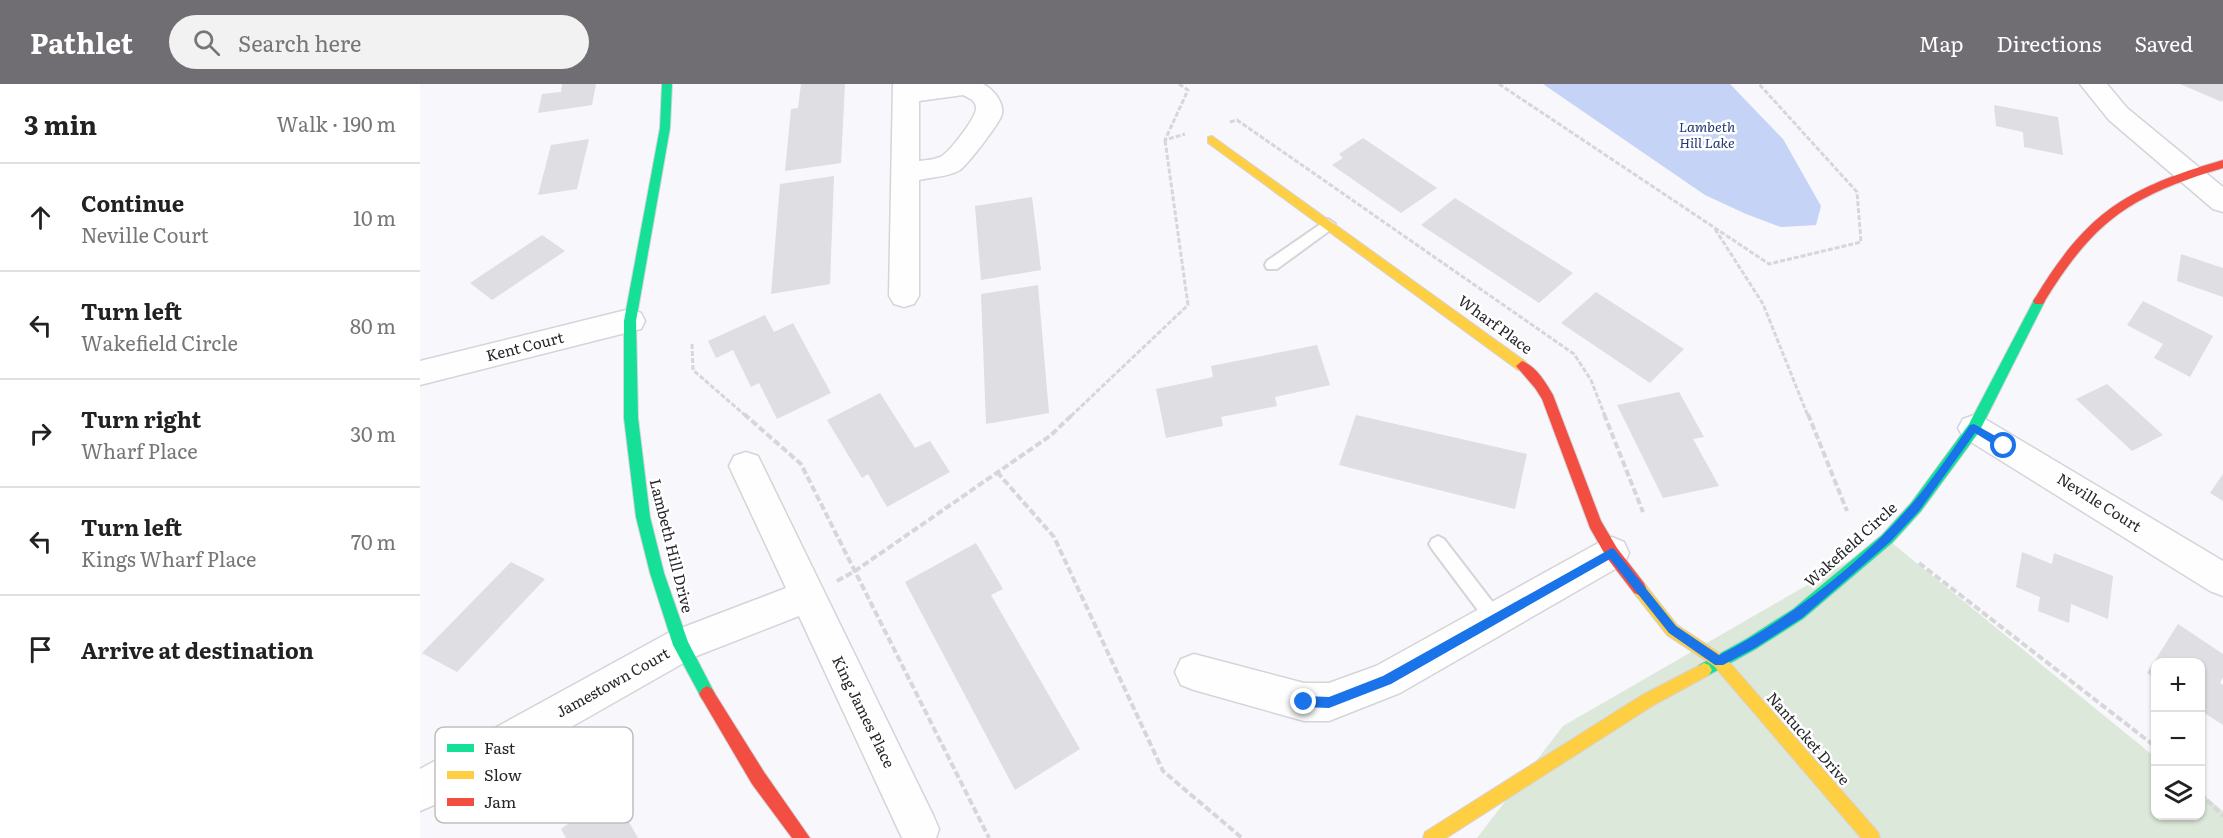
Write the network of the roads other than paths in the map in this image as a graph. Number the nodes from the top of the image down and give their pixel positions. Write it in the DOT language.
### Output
graph roads {
  1 [pos="667,84"];
  2 [pos="2093,84"];
  3 [pos="906,89"];
  4 [pos="1212,140"];
  5 [pos="2223,164"];
  6 [pos="906,173"];
  7 [pos="2188,175"];
  8 [pos="2223,202"];
  9 [pos="1328,224"];
  10 [pos="1272,265"];
  11 [pos="904,296"];
  12 [pos="630,321"];
  13 [pos="420,373"];
  14 [pos="1974,428"];
  15 [pos="746,466"];
  16 [pos="1438,544"];
  17 [pos="1612,553"];
  18 [pos="2223,580"];
  19 [pos="808,596"];
  20 [pos="1495,619"];
  21 [pos="681,645"];
  22 [pos="1719,661"];
  23 [pos="1194,672"];
  24 [pos="534,727"];
  25 [pos="435,783"];
  26 [pos="420,791"];
  27 [pos="919,829"];
  28 [pos="802,838"];
  29 [pos="1431,838"];
  30 [pos="1872,838"];
  1 -- 12 [label="street, Lambeth Hill Drive"];
  2 -- 7 [label="street"];
  3 -- 6 [label="street"];
  3 -- 6 [label="street"];
  4 -- 9 [label="street, Wharf Place"];
  5 -- 7 [label="street, Wakefield Circle"];
  6 -- 11 [label="street"];
  7 -- 8 [label="street"];
  7 -- 14 [label="street, Wakefield Circle"];
  9 -- 10 [label="lane"];
  9 -- 17 [label="street, Wharf Place"];
  12 -- 13 [label="street, Kent Court"];
  12 -- 21 [label="street, Lambeth Hill Drive"];
  14 -- 18 [label="street, Neville Court"];
  14 -- 22 [label="street, Wakefield Circle"];
  15 -- 19 [label="street, King James Place"];
  16 -- 20 [label="lane"];
  17 -- 20 [label="street"];
  17 -- 22 [label="street, Wharf Place"];
  19 -- 21 [label="street"];
  19 -- 27 [label="street, King James Place"];
  20 -- 23 [label="street"];
  21 -- 24 [label="street, Jamestown Court"];
  21 -- 28 [label="street, Lambeth Hill Drive"];
  22 -- 29 [label="street, Wakefield Circle"];
  22 -- 30 [label="street, Nantucket Drive"];
  25 -- 26 [label="street, Jamestown Court"];
}
